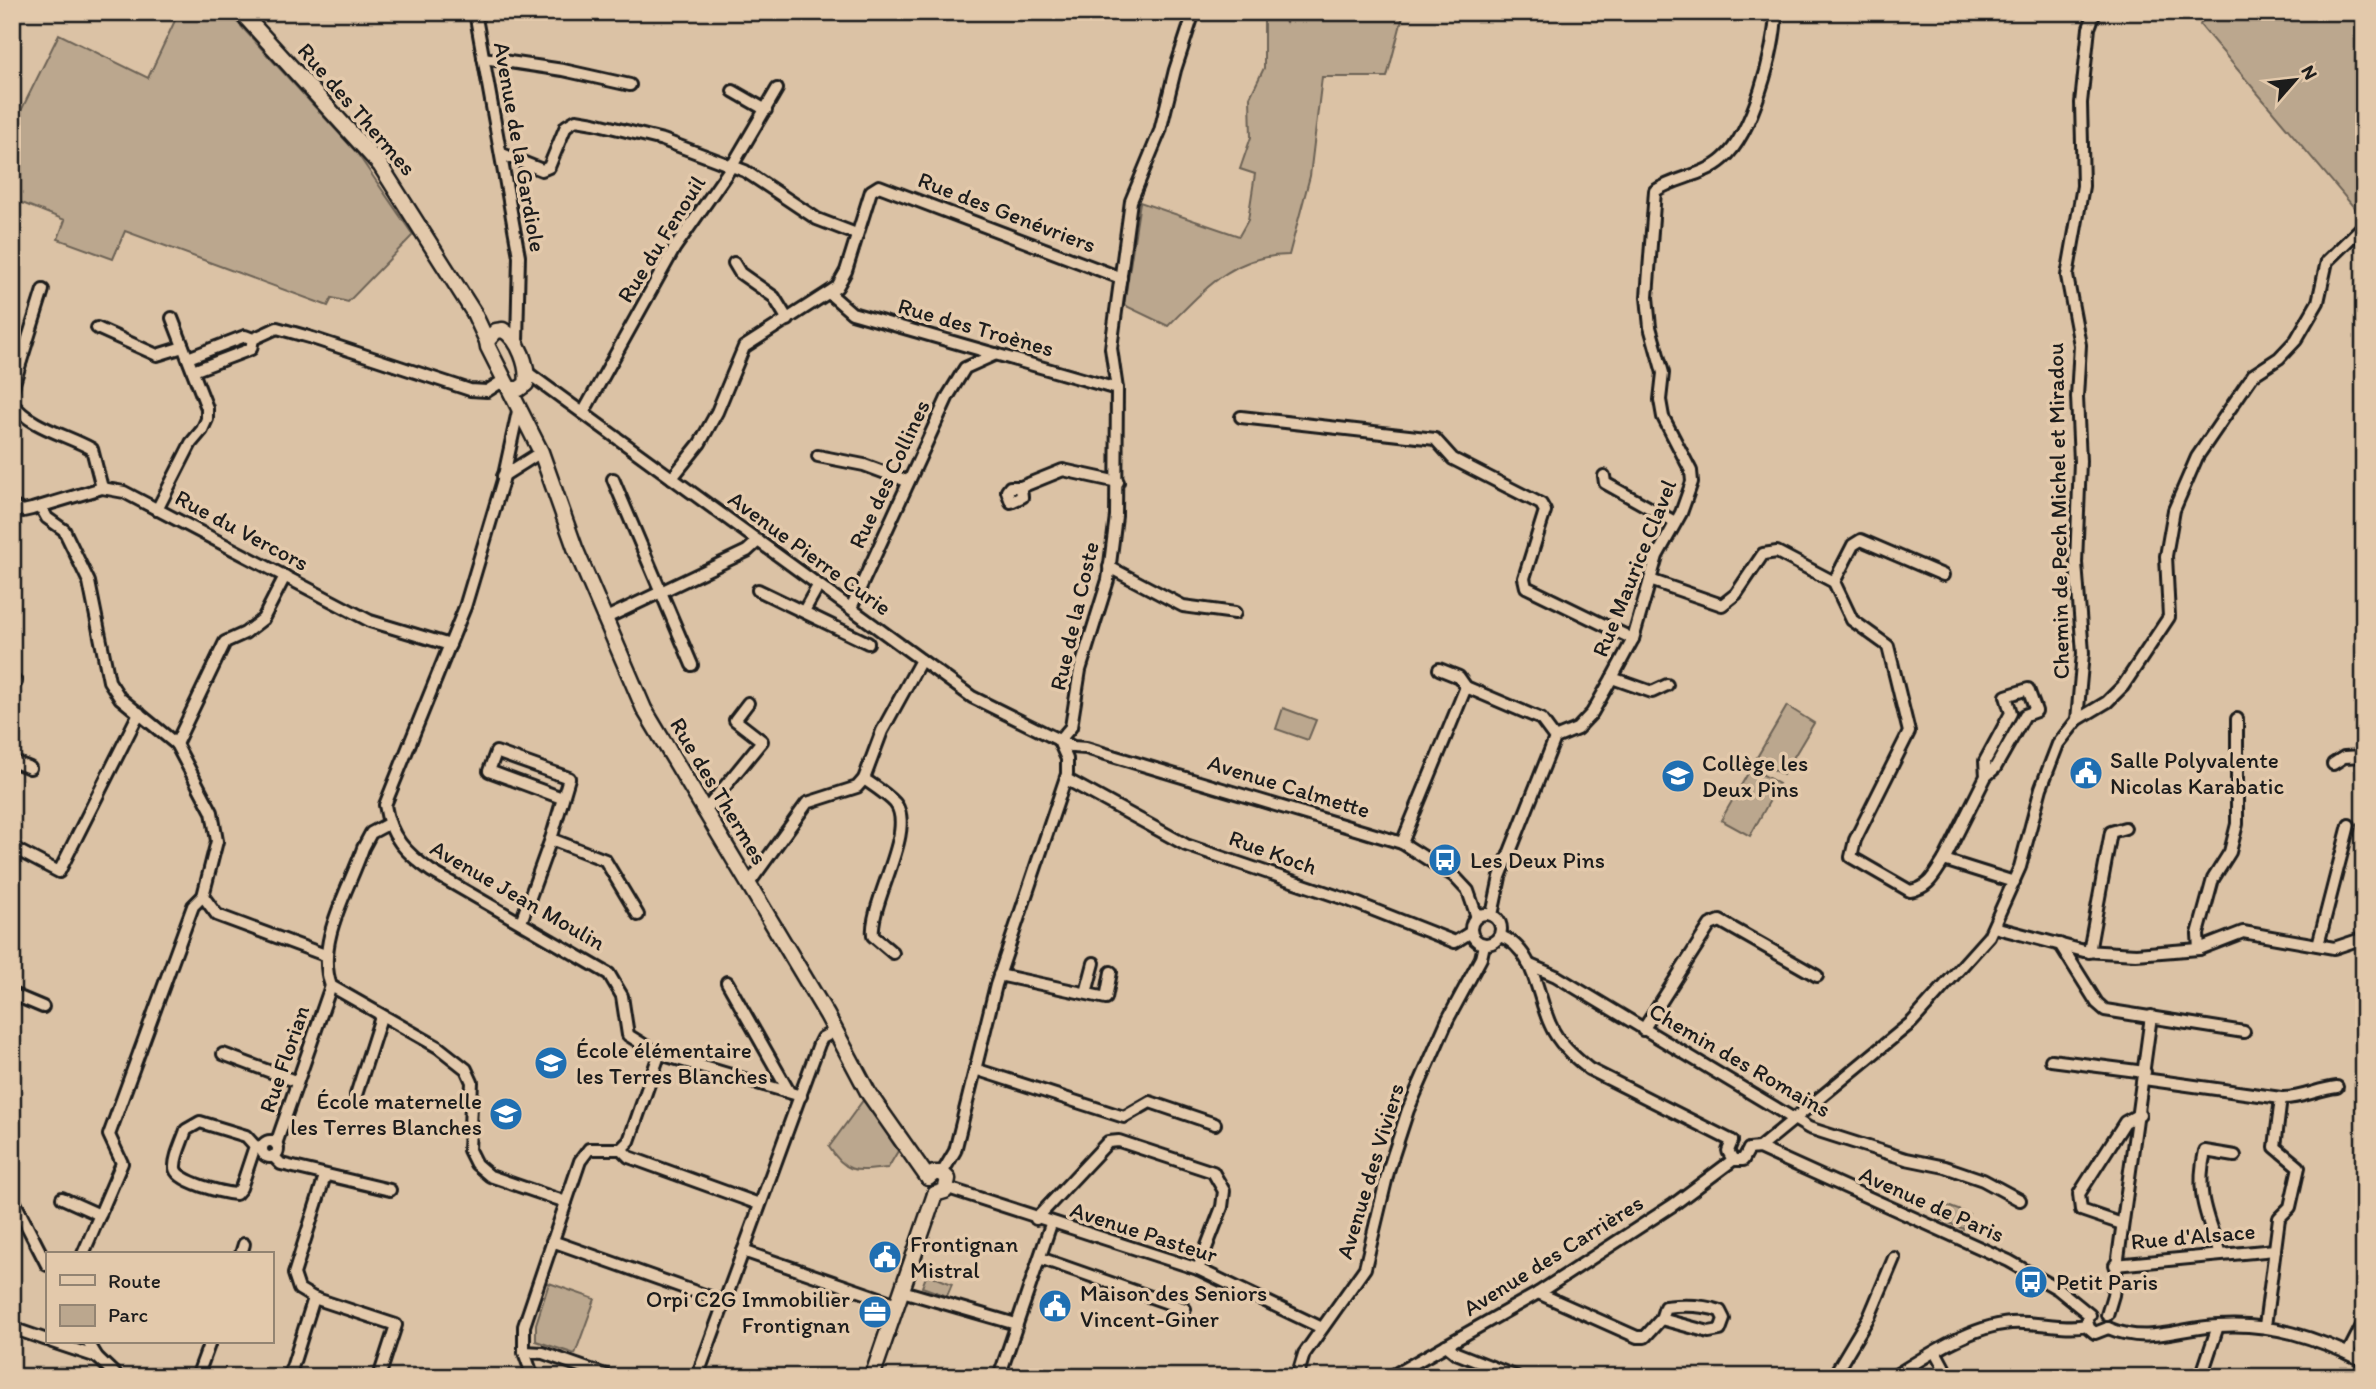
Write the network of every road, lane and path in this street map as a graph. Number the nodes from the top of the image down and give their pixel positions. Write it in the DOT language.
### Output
graph roads {
  1 [pos="240,12"];
  2 [pos="475,12"];
  3 [pos="1194,12"];
  4 [pos="1776,12"];
  5 [pos="2095,12"];
  6 [pos="483,58"];
  7 [pos="630,85"];
  8 [pos="777,89"];
  9 [pos="733,91"];
  10 [pos="766,110"];
  11 [pos="502,154"];
  12 [pos="732,166"];
  13 [pos="2364,225"];
  14 [pos="856,234"];
  15 [pos="734,262"];
  16 [pos="1121,278"];
  17 [pos="519,288"];
  18 [pos="43,290"];
  19 [pos="829,293"];
  20 [pos="172,318"];
  21 [pos="788,320"];
  22 [pos="97,328"];
  23 [pos="12,333"];
  24 [pos="495,334"];
  25 [pos="253,339"];
  26 [pos="517,342"];
  27 [pos="972,346"];
  28 [pos="183,347"];
  29 [pos="996,354"];
  30 [pos="188,358"];
  31 [pos="21,360"];
  32 [pos="972,363"];
  33 [pos="193,371"];
  34 [pos="518,386"];
  35 [pos="1117,389"];
  36 [pos="12,390"];
  37 [pos="12,403"];
  38 [pos="583,413"];
  39 [pos="1241,417"];
  40 [pos="541,452"];
  41 [pos="817,456"];
  42 [pos="503,475"];
  43 [pos="1604,476"];
  44 [pos="672,478"];
  45 [pos="613,479"];
  46 [pos="907,481"];
  47 [pos="1118,482"];
  48 [pos="1021,487"];
  49 [pos="102,488"];
  50 [pos="12,506"];
  51 [pos="41,507"];
  52 [pos="157,510"];
  53 [pos="1675,522"];
  54 [pos="758,541"];
  55 [pos="1109,567"];
  56 [pos="1943,575"];
  57 [pos="285,576"];
  58 [pos="1650,580"];
  59 [pos="1834,582"];
  60 [pos="818,586"];
  61 [pos="758,590"];
  62 [pos="660,592"];
  63 [pos="851,608"];
  64 [pos="804,611"];
  65 [pos="1235,613"];
  66 [pos="604,619"];
  67 [pos="1633,639"];
  68 [pos="868,643"];
  69 [pos="450,645"];
  70 [pos="921,660"];
  71 [pos="692,665"];
  72 [pos="1439,668"];
  73 [pos="1612,678"];
  74 [pos="1667,685"];
  75 [pos="1466,687"];
  76 [pos="748,703"];
  77 [pos="139,713"];
  78 [pos="2237,719"];
  79 [pos="2077,720"];
  80 [pos="1555,737"];
  81 [pos="1059,741"];
  82 [pos="176,744"];
  83 [pos="2364,756"];
  84 [pos="12,761"];
  85 [pos="2333,764"];
  86 [pos="30,768"];
  87 [pos="1986,776"];
  88 [pos="864,779"];
  89 [pos="1066,779"];
  90 [pos="562,797"];
  91 [pos="704,812"];
  92 [pos="388,824"];
  93 [pos="2349,825"];
  94 [pos="2125,828"];
  95 [pos="551,839"];
  96 [pos="1402,843"];
  97 [pos="19,851"];
  98 [pos="1944,860"];
  99 [pos="2014,882"];
  100 [pos="748,884"];
  101 [pos="203,896"];
  102 [pos="638,915"];
  103 [pos="1492,915"];
  104 [pos="1477,917"];
  105 [pos="521,922"];
  106 [pos="1994,927"];
  107 [pos="1471,932"];
  108 [pos="1500,936"];
  109 [pos="2364,938"];
  110 [pos="2060,944"];
  111 [pos="1484,945"];
  112 [pos="2318,945"];
  113 [pos="2199,949"];
  114 [pos="2089,952"];
  115 [pos="893,953"];
  116 [pos="325,955"];
  117 [pos="1094,963"];
  118 [pos="1528,964"];
  119 [pos="1111,972"];
  120 [pos="999,975"];
  121 [pos="1817,976"];
  122 [pos="727,982"];
  123 [pos="331,986"];
  124 [pos="1086,993"];
  125 [pos="12,994"];
  126 [pos="43,1007"];
  127 [pos="2151,1016"];
  128 [pos="381,1017"];
  129 [pos="1643,1030"];
  130 [pos="835,1031"];
  131 [pos="2244,1032"];
  132 [pos="657,1053"];
  133 [pos="223,1054"];
  134 [pos="2051,1060"];
  135 [pos="975,1069"];
  136 [pos="2145,1076"];
  137 [pos="295,1082"];
  138 [pos="2337,1087"];
  139 [pos="788,1090"];
  140 [pos="356,1095"];
  141 [pos="801,1096"];
  142 [pos="2281,1098"];
  143 [pos="2140,1114"];
  144 [pos="1793,1119"];
  145 [pos="1215,1124"];
  146 [pos="1732,1142"];
  147 [pos="276,1144"];
  148 [pos="258,1147"];
  149 [pos="1754,1148"];
  150 [pos="621,1149"];
  151 [pos="273,1156"];
  152 [pos="2235,1156"];
  153 [pos="1733,1160"];
  154 [pos="935,1175"];
  155 [pos="325,1176"];
  156 [pos="390,1190"];
  157 [pos="941,1191"];
  158 [pos="12,1197"];
  159 [pos="62,1198"];
  160 [pos="2020,1200"];
  161 [pos="566,1202"];
  162 [pos="759,1204"];
  163 [pos="100,1214"];
  164 [pos="1036,1219"];
  165 [pos="1051,1224"];
  166 [pos="2122,1224"];
  167 [pos="552,1241"];
  168 [pos="2275,1250"];
  169 [pos="743,1251"];
  170 [pos="84,1252"];
  171 [pos="2220,1255"];
  172 [pos="1040,1258"];
  173 [pos="1894,1258"];
  174 [pos="46,1263"];
  175 [pos="2115,1265"];
  176 [pos="1198,1269"];
  177 [pos="1538,1293"];
  178 [pos="900,1297"];
  179 [pos="314,1298"];
  180 [pos="724,1302"];
  181 [pos="1185,1310"];
  182 [pos="2107,1315"];
  183 [pos="1661,1320"];
  184 [pos="2088,1320"];
  185 [pos="2364,1322"];
  186 [pos="1016,1324"];
  187 [pos="2218,1326"];
  188 [pos="2265,1326"];
  189 [pos="12,1328"];
  190 [pos="1322,1328"];
  191 [pos="2108,1328"];
  192 [pos="46,1340"];
  193 [pos="58,1344"];
  194 [pos="89,1344"];
  195 [pos="209,1344"];
  196 [pos="1446,1345"];
  197 [pos="524,1352"];
  198 [pos="1936,1353"];
  199 [pos="2348,1353"];
  200 [pos="97,1357"];
  201 [pos="2364,1361"];
  202 [pos="118,1377"];
  203 [pos="197,1377"];
  204 [pos="298,1377"];
  205 [pos="379,1377"];
  206 [pos="533,1377"];
  207 [pos="611,1377"];
  208 [pos="696,1377"];
  209 [pos="872,1377"];
  210 [pos="999,1377"];
  211 [pos="1297,1377"];
  212 [pos="1390,1377"];
  213 [pos="1517,1377"];
  214 [pos="1833,1377"];
  215 [pos="1893,1377"];
  216 [pos="1949,1377"];
  217 [pos="2201,1377"];
  1 -- 24 [label="main road, Rue des Thermes"];
  2 -- 6 [label="street, Avenue de la Gardiole"];
  3 -- 16 [label="street, Rue de la Coste"];
  4 -- 53 [label="street, Rue Maurice Clavel"];
  5 -- 79 [label="street, Chemin de Pech Michel et Miradou"];
  6 -- 7 [label="street"];
  6 -- 11 [label="street, Avenue de la Gardiole"];
  8 -- 10 [label="street, Rue du Fenouil"];
  9 -- 10 [label="street"];
  10 -- 12 [label="street, Rue du Fenouil"];
  11 -- 12 [label="street"];
  11 -- 17 [label="street, Avenue de la Gardiole"];
  12 -- 14 [label="street"];
  12 -- 38 [label="street, Rue du Fenouil"];
  13 -- 79 [label="street"];
  14 -- 16 [label="street, Rue des Genévriers"];
  14 -- 19 [label="street"];
  15 -- 21 [label="street"];
  16 -- 35 [label="street, Rue de la Coste"];
  17 -- 24 [label="street, Avenue de la Gardiole"];
  17 -- 26 [label="street, Avenue de la Gardiole"];
  18 -- 31 [label="street"];
  19 -- 21 [label="street"];
  19 -- 27 [label="street, Rue des Troènes"];
  20 -- 28 [label="street"];
  21 -- 44 [label="street"];
  22 -- 28 [label="street"];
  23 -- 31 [label="street"];
  24 -- 26 [label="main road, Rue des Thermes"];
  24 -- 34 [label="main road"];
  25 -- 30 [label="street"];
  25 -- 33 [label="street"];
  25 -- 34 [label="street"];
  26 -- 34 [label="main road"];
  27 -- 29 [label="street, Rue des Troènes"];
  27 -- 32 [label="street"];
  28 -- 30 [label="street"];
  29 -- 32 [label="street"];
  29 -- 35 [label="street, Rue des Troènes"];
  30 -- 33 [label="street"];
  31 -- 36 [label="street"];
  32 -- 46 [label="street, Rue des Collines"];
  33 -- 52 [label="street"];
  34 -- 38 [label="street, Avenue Pierre Curie"];
  34 -- 40 [label="main road, Rue des Thermes"];
  34 -- 42 [label="street"];
  35 -- 47 [label="street, Rue de la Coste"];
  37 -- 49 [label="street"];
  38 -- 44 [label="street, Avenue Pierre Curie"];
  39 -- 67 [label="street"];
  40 -- 42 [label="street"];
  40 -- 66 [label="main road, Rue des Thermes"];
  41 -- 46 [label="street"];
  42 -- 69 [label="street"];
  43 -- 53 [label="street"];
  44 -- 54 [label="street, Avenue Pierre Curie"];
  45 -- 62 [label="street"];
  46 -- 63 [label="street, Rue des Collines"];
  47 -- 48 [label="street"];
  47 -- 55 [label="street, Rue de la Coste"];
  49 -- 51 [label="street"];
  49 -- 52 [label="street, Rue du Vercors"];
  50 -- 51 [label="street"];
  51 -- 77 [label="street"];
  52 -- 57 [label="street, Rue du Vercors"];
  53 -- 58 [label="street, Rue Maurice Clavel"];
  54 -- 60 [label="street, Avenue Pierre Curie"];
  54 -- 62 [label="street"];
  55 -- 65 [label="street"];
  55 -- 81 [label="street, Rue de la Coste"];
  56 -- 59 [label="street"];
  57 -- 69 [label="street, Rue du Vercors"];
  57 -- 82 [label="street"];
  58 -- 59 [label="street"];
  58 -- 67 [label="street, Rue Maurice Clavel"];
  59 -- 98 [label="street"];
  60 -- 63 [label="street, Avenue Pierre Curie"];
  60 -- 64 [label="street"];
  61 -- 64 [label="street"];
  62 -- 66 [label="street"];
  62 -- 71 [label="street"];
  63 -- 70 [label="street, Avenue Pierre Curie"];
  64 -- 68 [label="street"];
  66 -- 91 [label="main road, Rue des Thermes"];
  67 -- 73 [label="street, Rue Maurice Clavel"];
  69 -- 92 [label="street"];
  70 -- 81 [label="street, Avenue Pierre Curie"];
  70 -- 88 [label="street"];
  72 -- 75 [label="street"];
  73 -- 74 [label="street"];
  73 -- 80 [label="street, Rue Maurice Clavel"];
  75 -- 80 [label="street"];
  75 -- 96 [label="street"];
  76 -- 91 [label="street"];
  77 -- 82 [label="street"];
  77 -- 97 [label="street"];
  78 -- 113 [label="street"];
  79 -- 99 [label="street"];
  80 -- 103 [label="street"];
  81 -- 89 [label="street"];
  81 -- 96 [label="street, Avenue Calmette"];
  82 -- 101 [label="street"];
  83 -- 85 [label="street"];
  84 -- 86 [label="street"];
  87 -- 87 [label="street"];
  87 -- 98 [label="street"];
  88 -- 100 [label="street"];
  88 -- 115 [label="street"];
  89 -- 107 [label="street, Rue Koch"];
  89 -- 120 [label="street"];
  90 -- 90 [label="street"];
  90 -- 95 [label="street"];
  91 -- 100 [label="main road, Rue des Thermes"];
  92 -- 105 [label="street, Avenue Jean Moulin"];
  92 -- 116 [label="street"];
  93 -- 112 [label="street"];
  94 -- 114 [label="street"];
  95 -- 102 [label="street"];
  95 -- 105 [label="street"];
  96 -- 104 [label="street, Avenue Calmette"];
  98 -- 99 [label="street"];
  99 -- 106 [label="street"];
  100 -- 130 [label="main road, Rue des Thermes"];
  101 -- 116 [label="street"];
  101 -- 163 [label="street"];
  103 -- 104 [label="street"];
  103 -- 108 [label="street"];
  104 -- 107 [label="street"];
  105 -- 132 [label="street, Avenue Jean Moulin"];
  106 -- 110 [label="street"];
  106 -- 144 [label="street"];
  107 -- 111 [label="street"];
  108 -- 111 [label="street"];
  108 -- 118 [label="street"];
  109 -- 112 [label="street"];
  110 -- 114 [label="street"];
  110 -- 127 [label="street"];
  111 -- 190 [label="street, Avenue des Viviers"];
  112 -- 113 [label="street"];
  113 -- 114 [label="street"];
  116 -- 123 [label="street"];
  117 -- 124 [label="street"];
  118 -- 129 [label="street, Chemin des Romains"];
  118 -- 146 [label="street"];
  119 -- 124 [label="street"];
  120 -- 124 [label="street"];
  120 -- 135 [label="street"];
  121 -- 129 [label="street"];
  122 -- 139 [label="street"];
  123 -- 128 [label="street"];
  123 -- 137 [label="street, Rue Florian"];
  125 -- 126 [label="street"];
  127 -- 131 [label="street"];
  127 -- 136 [label="street"];
  128 -- 140 [label="street"];
  128 -- 161 [label="street"];
  129 -- 144 [label="street, Chemin des Romains"];
  130 -- 141 [label="street"];
  130 -- 154 [label="main road, Rue des Thermes"];
  132 -- 139 [label="street, Avenue Jean Moulin"];
  132 -- 150 [label="street"];
  133 -- 137 [label="street"];
  134 -- 136 [label="street"];
  135 -- 145 [label="street"];
  135 -- 154 [label="street"];
  136 -- 142 [label="street"];
  136 -- 143 [label="street"];
  137 -- 147 [label="street, Rue Florian"];
  138 -- 142 [label="street"];
  139 -- 141 [label="street, Avenue Jean Moulin"];
  141 -- 162 [label="street"];
  142 -- 168 [label="street"];
  143 -- 166 [label="street"];
  143 -- 166 [label="street"];
  144 -- 149 [label="street"];
  144 -- 160 [label="street, Chemin des Romains"];
  146 -- 149 [label="street"];
  146 -- 153 [label="street"];
  147 -- 148 [label="street"];
  147 -- 151 [label="street, Rue Florian"];
  148 -- 148 [label="street, Rue Florian"];
  148 -- 151 [label="street"];
  149 -- 153 [label="street"];
  149 -- 184 [label="street, Avenue de Paris"];
  150 -- 161 [label="street"];
  150 -- 162 [label="street"];
  151 -- 155 [label="street"];
  152 -- 171 [label="street"];
  153 -- 177 [label="street, Avenue des Carrières"];
  154 -- 157 [label="main road, Rue des Thermes"];
  155 -- 156 [label="street"];
  155 -- 179 [label="street"];
  157 -- 164 [label="street, Avenue Pasteur"];
  157 -- 178 [label="main road"];
  158 -- 174 [label="street"];
  159 -- 163 [label="street"];
  161 -- 167 [label="street"];
  162 -- 169 [label="street"];
  163 -- 170 [label="street"];
  164 -- 165 [label="street, Avenue Pasteur"];
  164 -- 176 [label="street"];
  165 -- 172 [label="street"];
  165 -- 176 [label="street, Avenue Pasteur"];
  166 -- 175 [label="street"];
  167 -- 180 [label="street"];
  167 -- 197 [label="street"];
  168 -- 171 [label="street, Rue d'Alsace"];
  168 -- 188 [label="street"];
  169 -- 178 [label="street"];
  169 -- 180 [label="street"];
  171 -- 175 [label="street, Rue d'Alsace"];
  172 -- 181 [label="street"];
  172 -- 186 [label="street"];
  173 -- 214 [label="street"];
  175 -- 182 [label="street"];
  176 -- 190 [label="street, Avenue Pasteur"];
  177 -- 183 [label="street"];
  177 -- 196 [label="street, Avenue des Carrières"];
  178 -- 186 [label="street"];
  178 -- 209 [label="main road"];
  179 -- 204 [label="street"];
  179 -- 205 [label="street"];
  180 -- 208 [label="street"];
  182 -- 184 [label="street"];
  182 -- 191 [label="street"];
  183 -- 183 [label="street"];
  184 -- 191 [label="street"];
  184 -- 198 [label="street"];
  185 -- 199 [label="street"];
  186 -- 210 [label="street"];
  187 -- 188 [label="street"];
  187 -- 191 [label="street"];
  187 -- 217 [label="street"];
  188 -- 199 [label="street"];
  189 -- 192 [label="street"];
  190 -- 211 [label="street, Avenue des Viviers"];
  193 -- 200 [label="street"];
  194 -- 200 [label="street"];
  195 -- 203 [label="street"];
  196 -- 212 [label="street, Avenue des Carrières"];
  196 -- 213 [label="street"];
  197 -- 206 [label="street"];
  197 -- 207 [label="street"];
  198 -- 215 [label="street"];
  198 -- 216 [label="street"];
  199 -- 201 [label="street"];
  200 -- 202 [label="street"];
}
